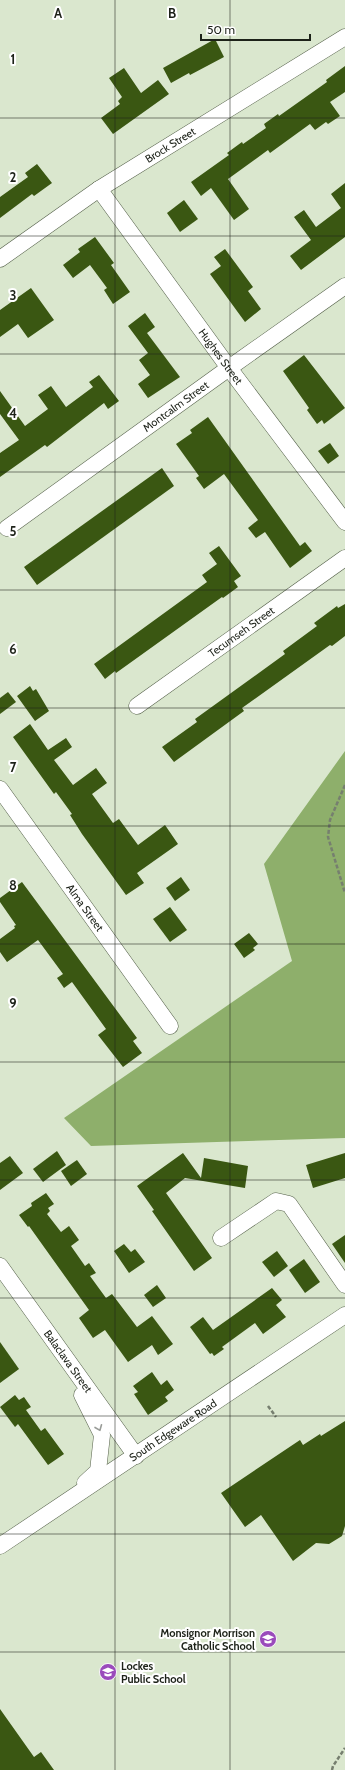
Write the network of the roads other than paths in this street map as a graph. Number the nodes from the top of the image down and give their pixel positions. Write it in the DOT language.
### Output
graph roads {
  1 [pos="345,38"];
  2 [pos="99,189"];
  3 [pos="0,259"];
  4 [pos="345,286"];
  5 [pos="229,368"];
  6 [pos="345,522"];
  7 [pos="7,528"];
  8 [pos="345,558"];
  9 [pos="137,706"];
  10 [pos="0,789"];
  11 [pos="170,1026"];
  12 [pos="221,1238"];
  13 [pos="0,1266"];
  14 [pos="345,1285"];
  15 [pos="345,1315"];
  16 [pos="55,1344"];
  17 [pos="136,1456"];
  18 [pos="55,1510"];
  19 [pos="0,1546"];
  1 -- 2 [label="street, Brock Street"];
  2 -- 3 [label="street, Brock Street"];
  2 -- 5 [label="street, Hughes Street"];
  4 -- 5 [label="street, Montcalm Street"];
  5 -- 6 [label="street, Hughes Street"];
  5 -- 7 [label="street, Montcalm Street"];
  8 -- 9 [label="street, Tecumseh Street"];
  10 -- 11 [label="street, Alma Street"];
  12 -- 14 [label="street"];
  13 -- 16 [label="street, Balaclava Street"];
  15 -- 17 [label="street, South Edgeware Road"];
  16 -- 17 [label="street, Balaclava Street"];
  16 -- 18 [label="street, one-way"];
  17 -- 18 [label="street, South Edgeware Road"];
  18 -- 19 [label="street, South Edgeware Road"];
}
